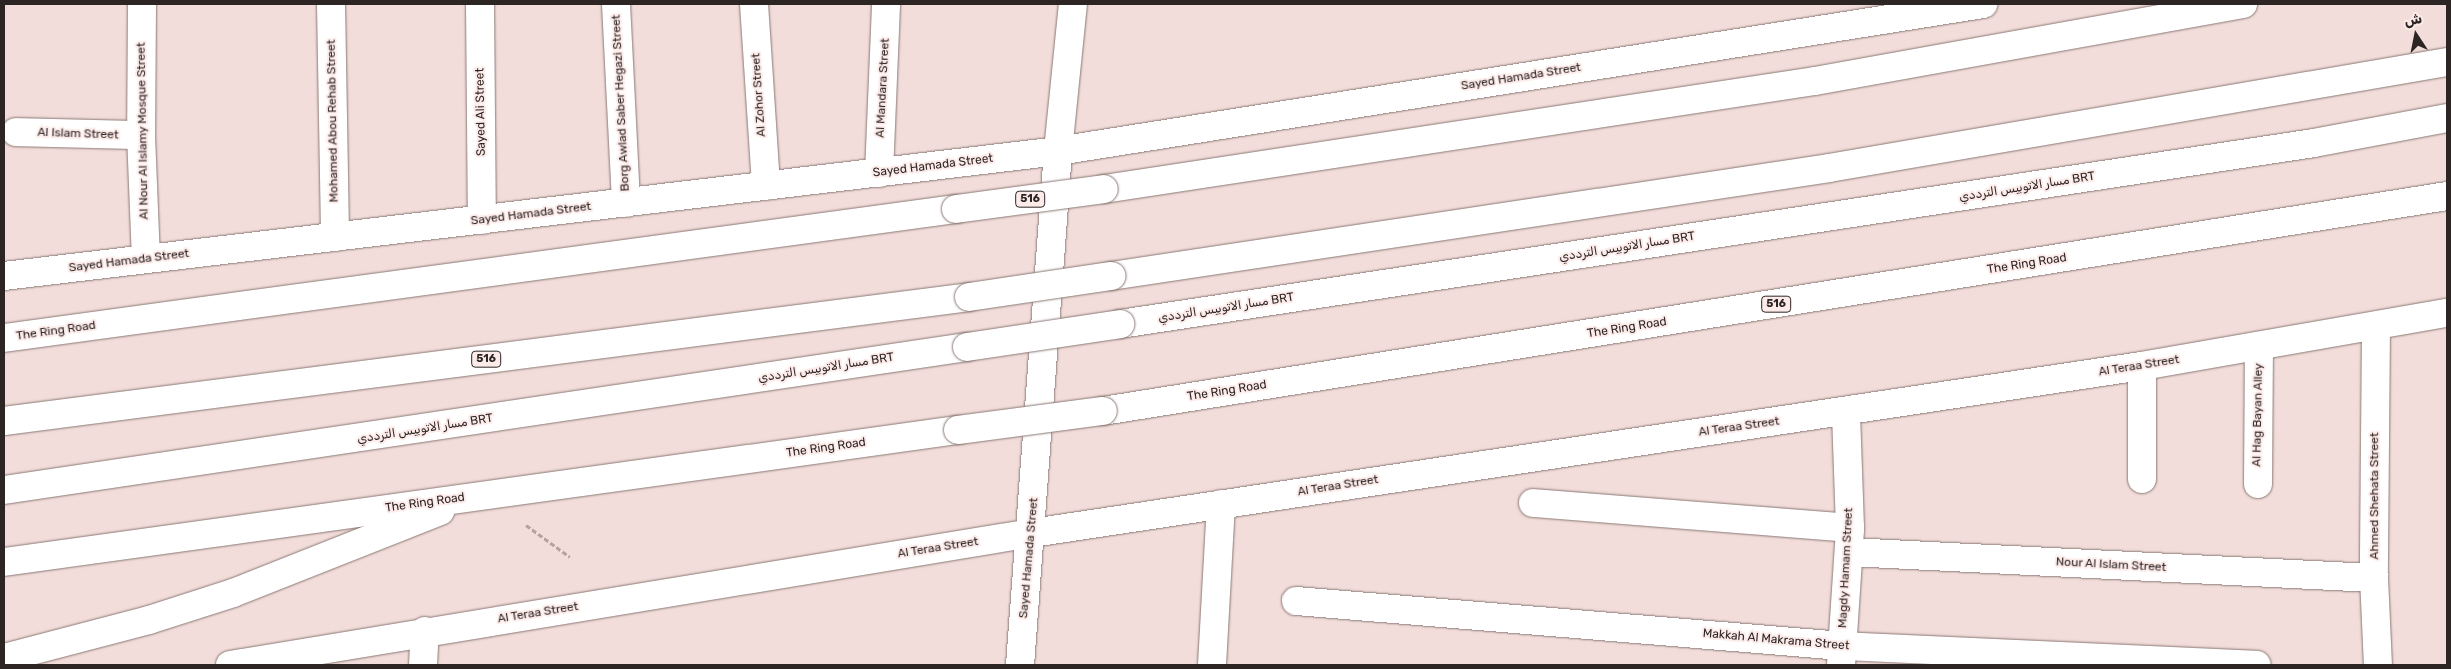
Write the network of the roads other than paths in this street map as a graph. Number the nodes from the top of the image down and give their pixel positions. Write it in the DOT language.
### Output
graph roads {
  1 [pos="142,4"];
  2 [pos="330,4"];
  3 [pos="480,4"];
  4 [pos="616,4"];
  5 [pos="754,4"];
  6 [pos="886,4"];
  7 [pos="1073,4"];
  8 [pos="1983,4"];
  9 [pos="2243,4"];
  10 [pos="2447,62"];
  11 [pos="2447,118"];
  12 [pos="16,132"];
  13 [pos="141,135"];
  14 [pos="1058,151"];
  15 [pos="879,173"];
  16 [pos="766,186"];
  17 [pos="2447,196"];
  18 [pos="626,203"];
  19 [pos="482,220"];
  20 [pos="335,237"];
  21 [pos="146,259"];
  22 [pos="4,276"];
  23 [pos="2447,313"];
  24 [pos="2376,326"];
  25 [pos="4,338"];
  26 [pos="2259,346"];
  27 [pos="2142,366"];
  28 [pos="1846,412"];
  29 [pos="4,420"];
  30 [pos="2142,479"];
  31 [pos="2258,484"];
  32 [pos="4,490"];
  33 [pos="477,496"];
  34 [pos="1533,503"];
  35 [pos="1221,504"];
  36 [pos="1032,533"];
  37 [pos="1850,540"];
  38 [pos="4,562"];
  39 [pos="2374,578"];
  40 [pos="1296,601"];
  41 [pos="425,631"];
  42 [pos="1842,655"];
  43 [pos="4,658"];
  44 [pos="284,660"];
  45 [pos="230,665"];
  46 [pos="423,665"];
  47 [pos="1020,665"];
  48 [pos="1212,665"];
  49 [pos="2258,665"];
  50 [pos="2378,665"];
  1 -- 13 [label="main road, Al Nour Al Islamy Mosque Street"];
  2 -- 20 [label="main road, Mohamed Abou Rehab Street"];
  3 -- 19 [label="main road, Sayed Ali Street"];
  4 -- 18 [label="main road, Borg Awlad Saber Hegazi Street"];
  5 -- 16 [label="main road, Al Zohor Street"];
  6 -- 15 [label="main road, Al Mandara Street"];
  7 -- 14 [label="main road, Sayed Hamada Street"];
  8 -- 14 [label="main road, Sayed Hamada Street"];
  9 -- 25 [label="main road, The Ring Road / 516, bridge"];
  10 -- 29 [label="main road, 516, bridge"];
  11 -- 32 [label="main road, مسار الاتوبيس الترددي BRT, bridge"];
  12 -- 13 [label="main road, Al Islam Street"];
  13 -- 21 [label="main road, Al Nour Al Islamy Mosque Street"];
  14 -- 15 [label="main road, Sayed Hamada Street"];
  14 -- 36 [label="main road, Sayed Hamada Street"];
  15 -- 16 [label="main road, Sayed Hamada Street"];
  16 -- 18 [label="main road, Sayed Hamada Street"];
  17 -- 33 [label="main road, The Ring Road / 516, bridge"];
  18 -- 19 [label="main road, Sayed Hamada Street"];
  19 -- 20 [label="main road, Sayed Hamada Street"];
  20 -- 21 [label="main road, Sayed Hamada Street"];
  21 -- 22 [label="main road, Sayed Hamada Street"];
  23 -- 24 [label="main road, Al Teraa Street"];
  24 -- 26 [label="main road, Al Teraa Street"];
  24 -- 39 [label="main road, Ahmed Shehata Street"];
  26 -- 27 [label="main road, Al Teraa Street"];
  26 -- 31 [label="main road, Al Hag Bayan Alley"];
  27 -- 28 [label="main road, Al Teraa Street"];
  27 -- 30 [label="main road"];
  28 -- 35 [label="main road, Al Teraa Street"];
  28 -- 37 [label="main road, Magdy Hamam Street"];
  33 -- 38 [label="main road, The Ring Road / 516"];
  33 -- 43 [label="main road"];
  34 -- 37 [label="main road, Nour Al Islam Street"];
  35 -- 36 [label="main road, Al Teraa Street"];
  35 -- 48 [label="main road"];
  36 -- 41 [label="main road, Al Teraa Street"];
  36 -- 47 [label="main road, Sayed Hamada Street"];
  37 -- 39 [label="main road, Nour Al Islam Street"];
  37 -- 42 [label="main road, Magdy Hamam Street"];
  39 -- 50 [label="main road, Ahmed Shehata Street"];
  40 -- 42 [label="main road, Makkah Al Makrama Street"];
  41 -- 44 [label="main road, Al Teraa Street"];
  41 -- 46 [label="main road"];
  42 -- 49 [label="main road, Makkah Al Makrama Street"];
  44 -- 45 [label="main road, Al Teraa Street"];
}
